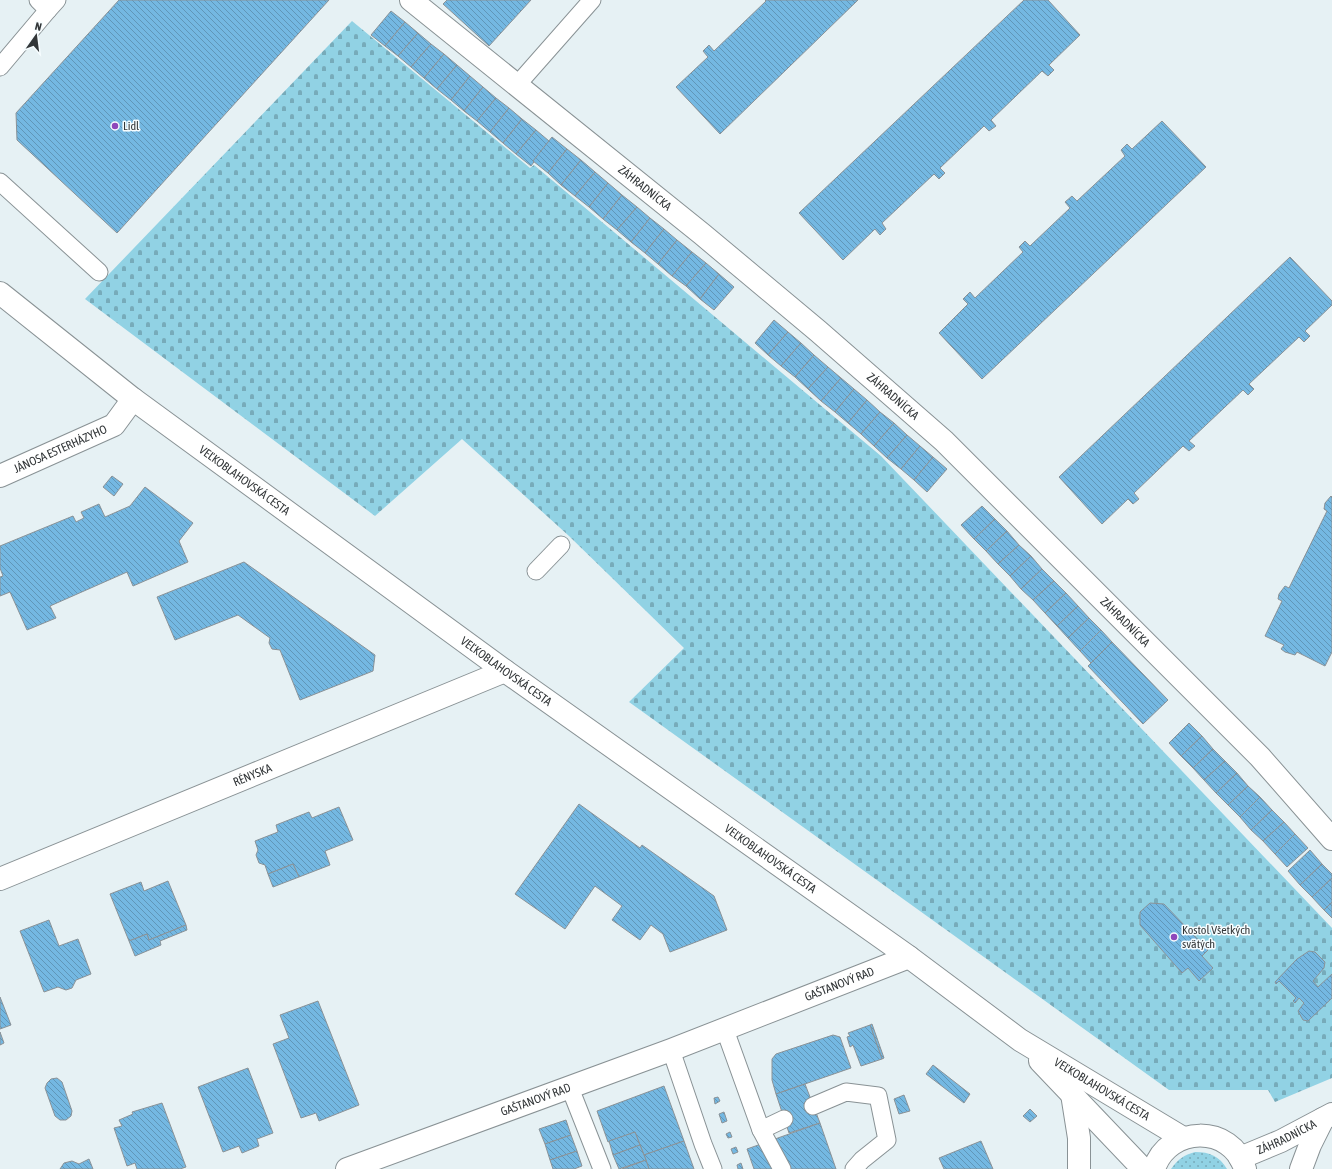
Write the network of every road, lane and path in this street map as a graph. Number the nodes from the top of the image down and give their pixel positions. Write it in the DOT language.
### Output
graph roads {
  1 [pos="411,0"];
  2 [pos="592,0"];
  3 [pos="48,3"];
  4 [pos="0,67"];
  5 [pos="517,85"];
  6 [pos="0,182"];
  7 [pos="99,272"];
  8 [pos="0,293"];
  9 [pos="133,399"];
  10 [pos="0,476"];
  11 [pos="561,545"];
  12 [pos="536,570"];
  13 [pos="505,671"];
  14 [pos="1332,839"];
  15 [pos="0,879"];
  16 [pos="909,957"];
  17 [pos="725,1030"];
  18 [pos="1020,1040"];
  19 [pos="672,1050"];
  20 [pos="570,1088"];
  21 [pos="1072,1094"];
  22 [pos="813,1106"];
  23 [pos="1328,1117"];
  24 [pos="784,1119"];
  25 [pos="761,1130"];
  26 [pos="1183,1138"];
  27 [pos="1243,1163"];
  28 [pos="347,1169"];
  29 [pos="602,1169"];
  30 [pos="713,1169"];
  31 [pos="782,1169"];
  32 [pos="854,1169"];
  33 [pos="1079,1169"];
  34 [pos="1143,1169"];
  35 [pos="1154,1169"];
  36 [pos="1301,1169"];
  1 -- 5 [label="street, ZÁHRADNÍCKA"];
  2 -- 5 [label="lane"];
  3 -- 4 [label="lane"];
  5 -- 14 [label="street, ZÁHRADNÍCKA"];
  6 -- 7 [label="lane"];
  8 -- 9 [label="street, VEĽKOBLAHOVSKÁ CESTA"];
  9 -- 10 [label="street, JÁNOSA ESTERHÁZYHO"];
  9 -- 13 [label="street, VEĽKOBLAHOVSKÁ CESTA"];
  11 -- 12 [label="lane"];
  13 -- 15 [label="street, RÉNYSKA"];
  13 -- 16 [label="street, VEĽKOBLAHOVSKÁ CESTA"];
  16 -- 17 [label="street, GAŠTANOVÝ RAD"];
  16 -- 18 [label="street, VEĽKOBLAHOVSKÁ CESTA"];
  17 -- 19 [label="street, GAŠTANOVÝ RAD"];
  17 -- 25 [label="lane"];
  18 -- 21 [label="street, VEĽKOBLAHOVSKÁ CESTA"];
  18 -- 26 [label="street, VEĽKOBLAHOVSKÁ CESTA"];
  19 -- 20 [label="street, GAŠTANOVÝ RAD"];
  19 -- 30 [label="lane"];
  20 -- 28 [label="street, GAŠTANOVÝ RAD"];
  20 -- 29 [label="lane"];
  21 -- 33 [label="street, VEĽKOBLAHOVSKÁ CESTA"];
  21 -- 34 [label="street, VEĽKOBLAHOVSKÁ CESTA"];
  22 -- 32 [label="lane"];
  23 -- 27 [label="street, ZÁHRADNÍCKA"];
  23 -- 36 [label="street"];
  24 -- 25 [label="lane"];
  25 -- 31 [label="lane"];
  26 -- 27 [label="street"];
  26 -- 35 [label="street"];
}
